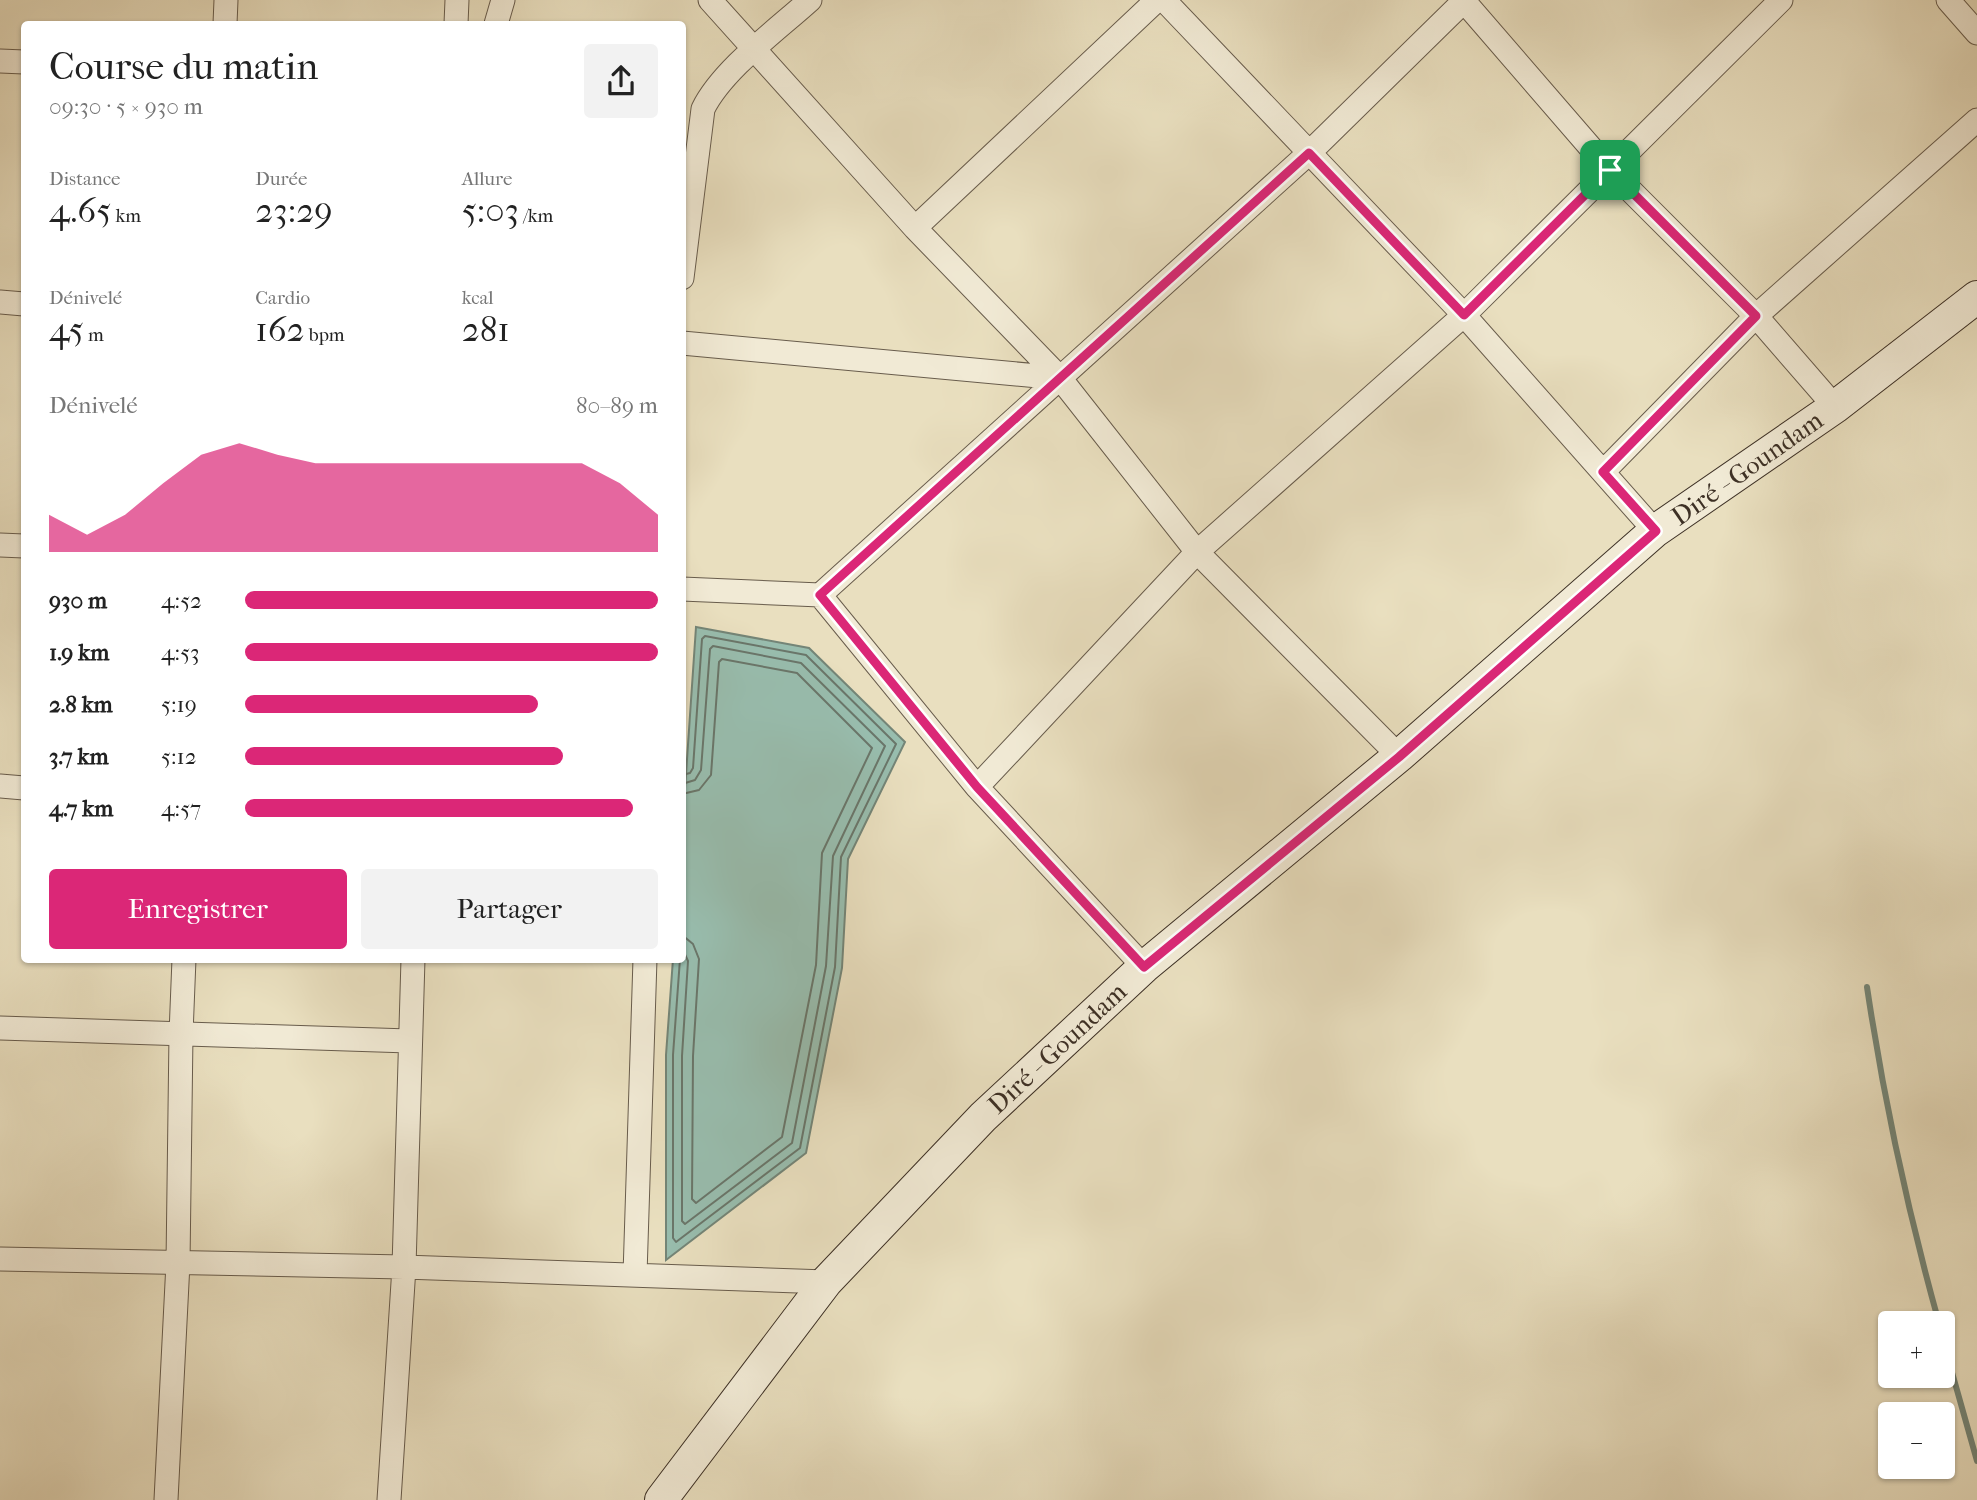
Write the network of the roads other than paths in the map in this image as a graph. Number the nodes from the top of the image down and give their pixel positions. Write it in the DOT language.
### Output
graph roads {
  1 [pos="226,0"];
  2 [pos="457,0"];
  3 [pos="503,0"];
  4 [pos="710,0"];
  5 [pos="810,0"];
  6 [pos="1157,0"];
  7 [pos="1164,0"];
  8 [pos="1464,0"];
  9 [pos="1781,0"];
  10 [pos="1948,0"];
  11 [pos="225,21"];
  12 [pos="456,21"];
  13 [pos="497,21"];
  14 [pos="1977,33"];
  15 [pos="755,49"];
  16 [pos="0,61"];
  17 [pos="21,62"];
  18 [pos="1977,120"];
  19 [pos="1309,153"];
  20 [pos="1610,170"];
  21 [pos="915,228"];
  22 [pos="686,246"];
  23 [pos="1977,297"];
  24 [pos="0,302"];
  25 [pos="21,304"];
  26 [pos="1464,315"];
  27 [pos="1756,316"];
  28 [pos="686,343"];
  29 [pos="1060,378"];
  30 [pos="1835,407"];
  31 [pos="1603,472"];
  32 [pos="1656,531"];
  33 [pos="0,545"];
  34 [pos="21,546"];
  35 [pos="1197,552"];
  36 [pos="686,589"];
  37 [pos="820,595"];
  38 [pos="1399,757"];
  39 [pos="0,786"];
  40 [pos="977,787"];
  41 [pos="21,788"];
  42 [pos="184,963"];
  43 [pos="413,963"];
  44 [pos="645,963"];
  45 [pos="1144,967"];
  46 [pos="0,1028"];
  47 [pos="181,1034"];
  48 [pos="409,1041"];
  49 [pos="0,1259"];
  50 [pos="178,1262"];
  51 [pos="404,1267"];
  52 [pos="635,1275"];
  53 [pos="826,1282"];
  54 [pos="166,1500"];
  55 [pos="389,1500"];
  56 [pos="662,1500"];
  1 -- 11 [label="street"];
  2 -- 12 [label="street"];
  3 -- 13 [label="street"];
  4 -- 15 [label="street"];
  5 -- 15 [label="street"];
  6 -- 21 [label="street"];
  7 -- 19 [label="street"];
  8 -- 19 [label="street"];
  8 -- 20 [label="street"];
  9 -- 20 [label="street"];
  10 -- 14 [label="street"];
  15 -- 21 [label="street"];
  15 -- 22 [label="street"];
  16 -- 17 [label="street"];
  18 -- 27 [label="street"];
  19 -- 26 [label="street"];
  19 -- 29 [label="street"];
  20 -- 26 [label="street"];
  20 -- 27 [label="street"];
  21 -- 29 [label="street"];
  23 -- 30 [label="main road, Diré - Goundam"];
  24 -- 25 [label="street"];
  26 -- 31 [label="street"];
  26 -- 35 [label="street"];
  27 -- 30 [label="street"];
  27 -- 31 [label="street"];
  28 -- 29 [label="street"];
  29 -- 35 [label="street"];
  29 -- 37 [label="street"];
  30 -- 32 [label="main road, Diré - Goundam"];
  31 -- 32 [label="street"];
  32 -- 38 [label="main road, Diré - Goundam"];
  33 -- 34 [label="street"];
  35 -- 38 [label="street"];
  35 -- 40 [label="street"];
  36 -- 37 [label="street"];
  37 -- 40 [label="street"];
  38 -- 45 [label="main road, Diré - Goundam"];
  39 -- 41 [label="street"];
  40 -- 45 [label="street"];
  42 -- 47 [label="street"];
  43 -- 48 [label="street"];
  44 -- 52 [label="street"];
  45 -- 53 [label="main road, Diré - Goundam"];
  46 -- 47 [label="street"];
  47 -- 48 [label="street"];
  47 -- 50 [label="street"];
  48 -- 51 [label="street"];
  49 -- 50 [label="street"];
  50 -- 51 [label="street"];
  50 -- 54 [label="street"];
  51 -- 52 [label="street"];
  51 -- 55 [label="street"];
  52 -- 53 [label="street"];
  53 -- 56 [label="main road, Diré - Goundam"];
}
